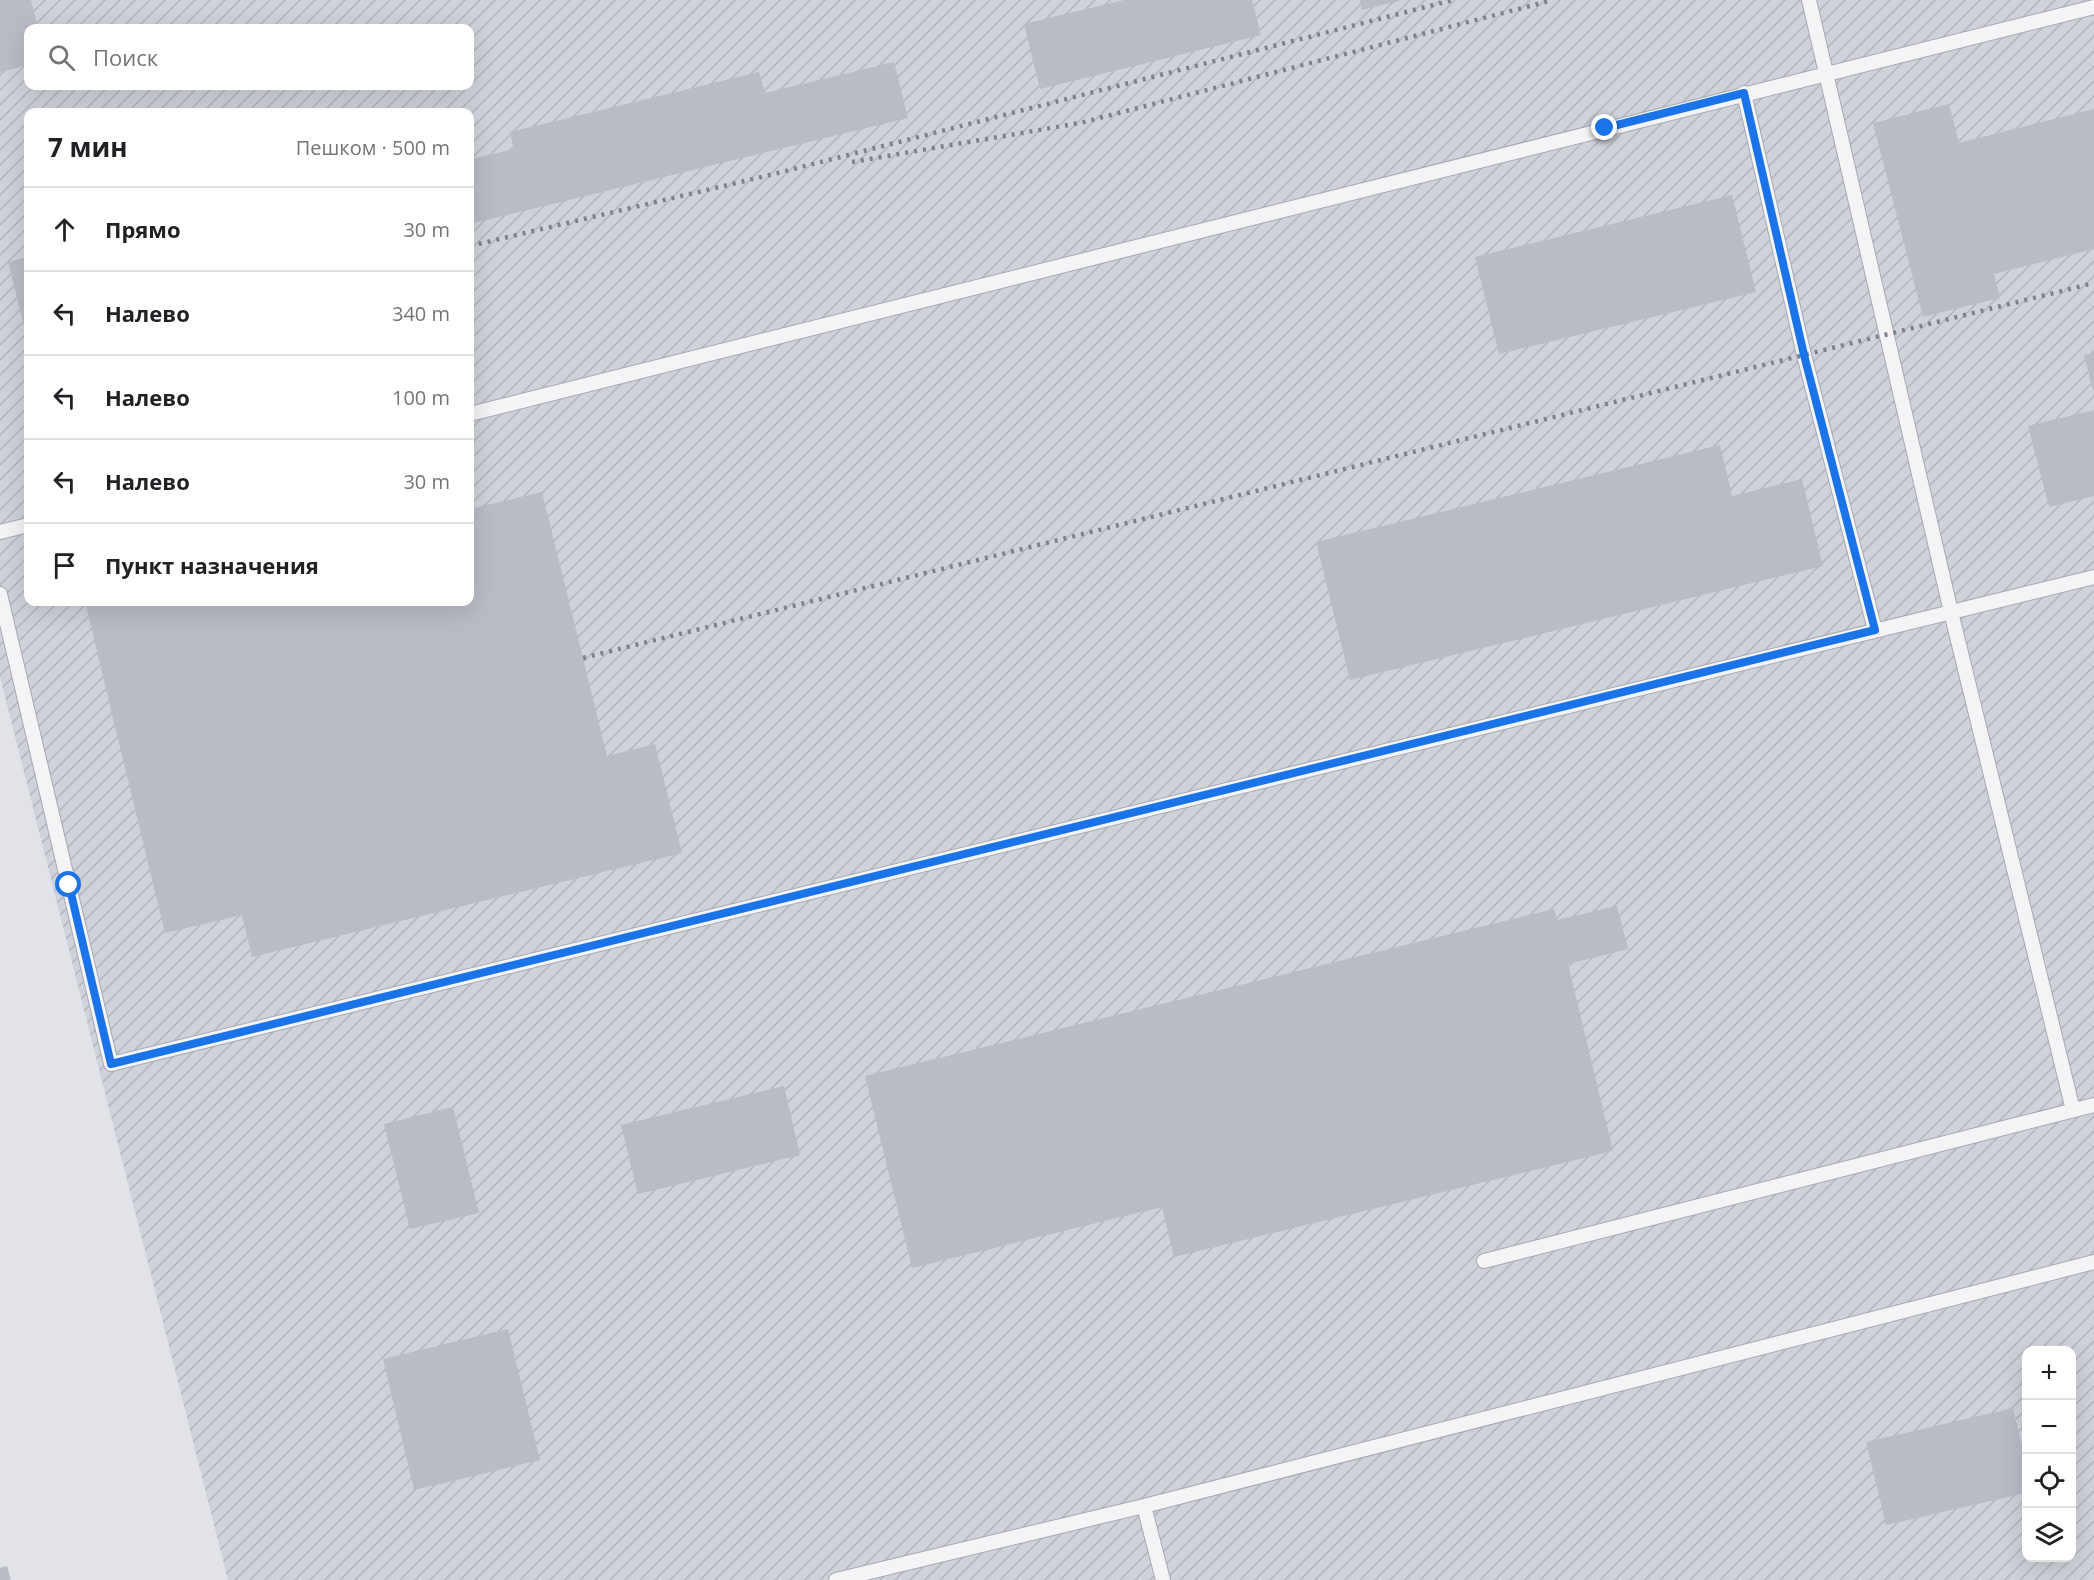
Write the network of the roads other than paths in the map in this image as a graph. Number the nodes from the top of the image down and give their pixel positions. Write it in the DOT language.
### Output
graph roads {
  1 [pos="1809,0"];
  2 [pos="2094,7"];
  3 [pos="1827,72"];
  4 [pos="1744,93"];
  5 [pos="474,413"];
  6 [pos="24,526"];
  7 [pos="0,532"];
  8 [pos="2094,577"];
  9 [pos="0,594"];
  10 [pos="1951,612"];
  11 [pos="1875,630"];
  12 [pos="2094,1105"];
  13 [pos="2073,1110"];
  14 [pos="1484,1261"];
  15 [pos="2094,1262"];
  16 [pos="1144,1506"];
  17 [pos="836,1580"];
  18 [pos="1163,1580"];
  1 -- 3 [label="lane"];
  2 -- 3 [label="lane"];
  3 -- 4 [label="lane"];
  3 -- 10 [label="lane"];
  4 -- 5 [label="lane"];
  4 -- 11 [label="lane"];
  6 -- 7 [label="lane"];
  8 -- 10 [label="lane"];
  9 -- 11 [label="lane"];
  10 -- 11 [label="lane"];
  10 -- 13 [label="lane"];
  12 -- 13 [label="lane"];
  13 -- 14 [label="lane"];
  15 -- 16 [label="lane"];
  16 -- 17 [label="lane"];
  16 -- 18 [label="lane"];
}
